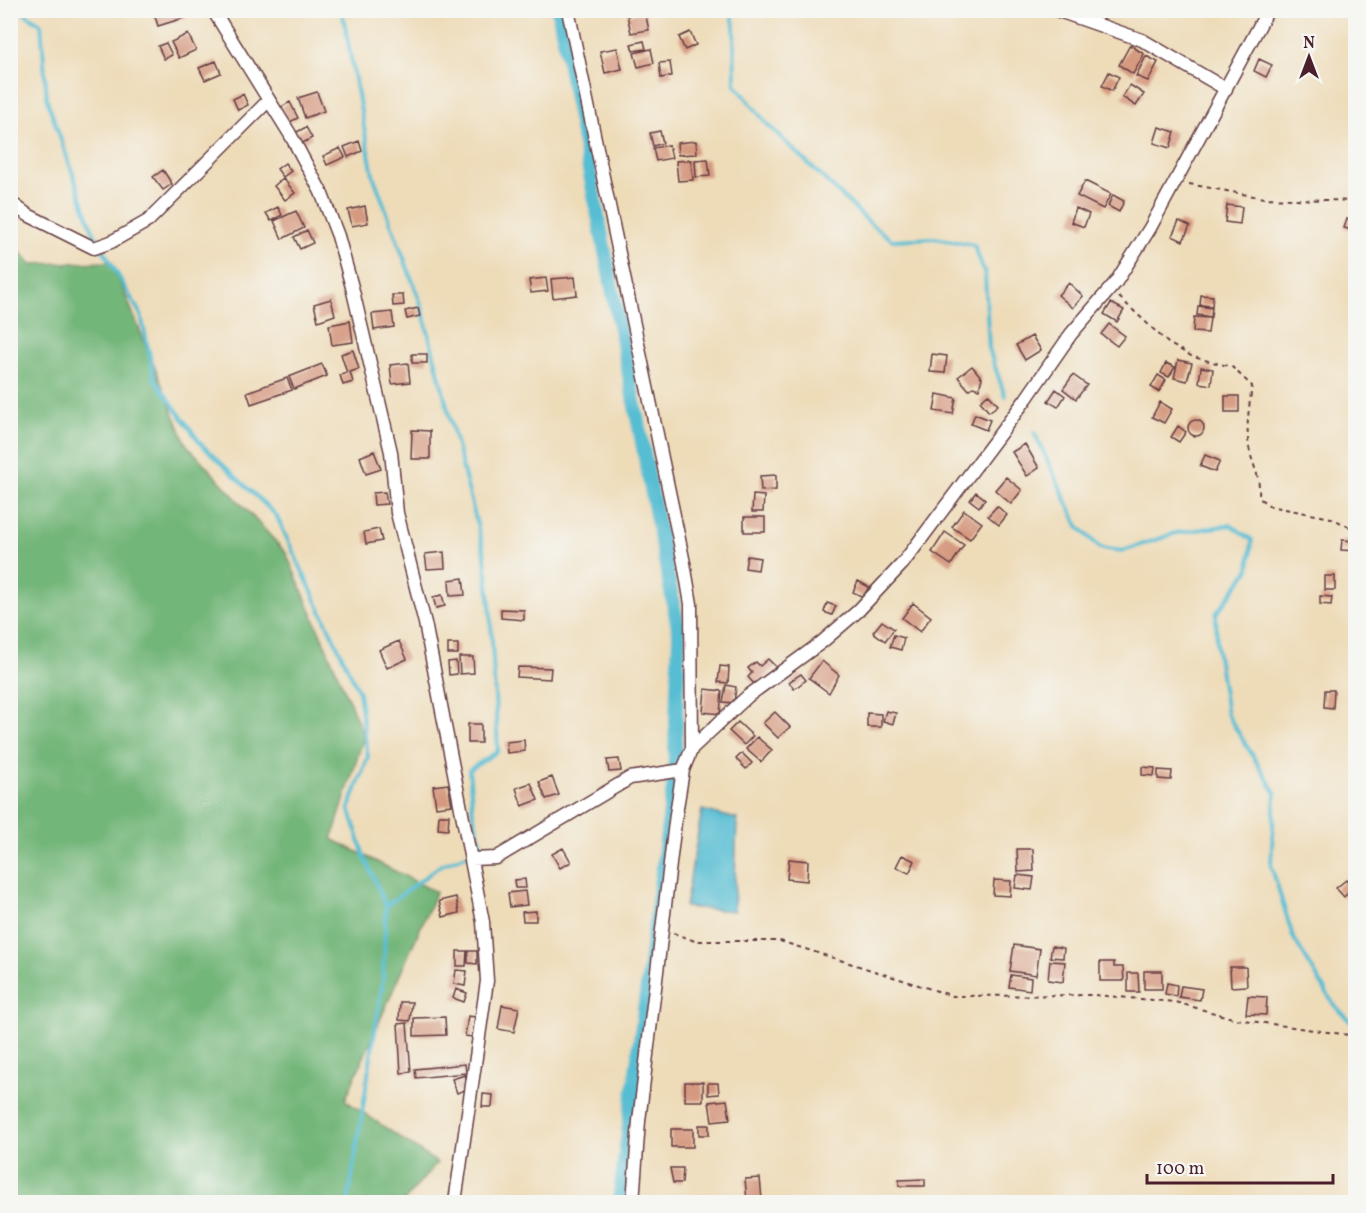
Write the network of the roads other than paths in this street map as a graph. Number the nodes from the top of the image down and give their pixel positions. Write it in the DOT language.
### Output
graph roads {
  1 [pos="213,10"];
  2 [pos="568,10"];
  3 [pos="1056,10"];
  4 [pos="1268,10"];
  5 [pos="1226,89"];
  6 [pos="269,100"];
  7 [pos="10,202"];
  8 [pos="692,748"];
  9 [pos="683,770"];
  10 [pos="472,860"];
  11 [pos="456,1203"];
  12 [pos="633,1203"];
  1 -- 6 [label="street"];
  2 -- 8 [label="street"];
  3 -- 5 [label="street"];
  4 -- 5 [label="street"];
  5 -- 8 [label="street"];
  6 -- 7 [label="street"];
  6 -- 10 [label="street"];
  8 -- 9 [label="street"];
  9 -- 10 [label="street"];
  9 -- 12 [label="street"];
  10 -- 11 [label="street"];
}
